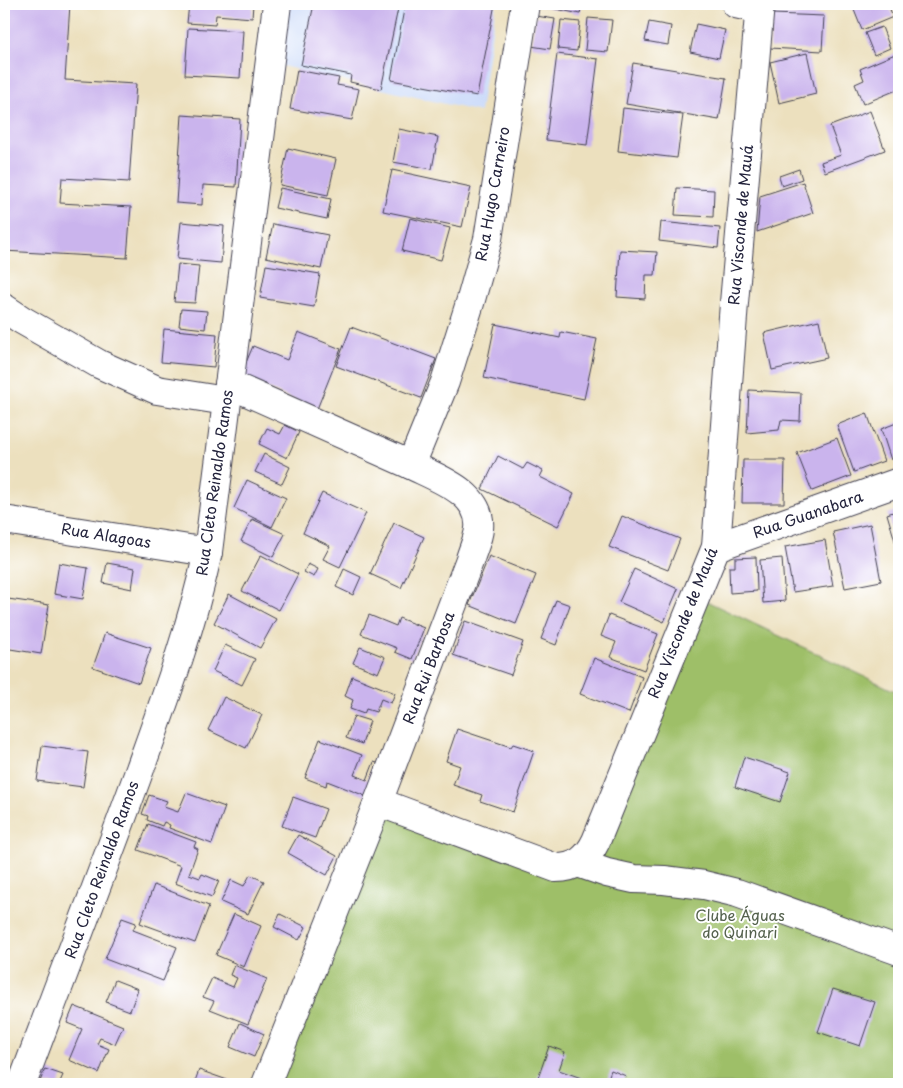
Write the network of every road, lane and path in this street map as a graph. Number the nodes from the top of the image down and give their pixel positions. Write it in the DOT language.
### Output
graph roads {
  1 [pos="277,4"];
  2 [pos="525,4"];
  3 [pos="751,6"];
  4 [pos="4,308"];
  5 [pos="228,393"];
  6 [pos="411,465"];
  7 [pos="899,482"];
  8 [pos="4,520"];
  9 [pos="716,547"];
  10 [pos="208,552"];
  11 [pos="378,802"];
  12 [pos="578,863"];
  13 [pos="899,951"];
  14 [pos="22,1084"];
  15 [pos="266,1084"];
  1 -- 5 [label="street, Rua Cleto Reinaldo Ramos"];
  2 -- 6 [label="street, Rua Hugo Carneiro"];
  3 -- 9 [label="street, Rua Visconde de Mauá"];
  4 -- 5 [label="street, Rua Rui Barbosa"];
  5 -- 6 [label="street, Rua Rui Barbosa"];
  5 -- 10 [label="street, Rua Cleto Reinaldo Ramos"];
  6 -- 11 [label="street, Rua Rui Barbosa"];
  7 -- 9 [label="street, Rua Guanabara"];
  8 -- 10 [label="street, Rua Alagoas"];
  9 -- 12 [label="street, Rua Visconde de Mauá"];
  10 -- 14 [label="street, Rua Cleto Reinaldo Ramos"];
  11 -- 12 [label="street"];
  11 -- 15 [label="street, Rua Rui Barbosa"];
  12 -- 13 [label="street"];
}
